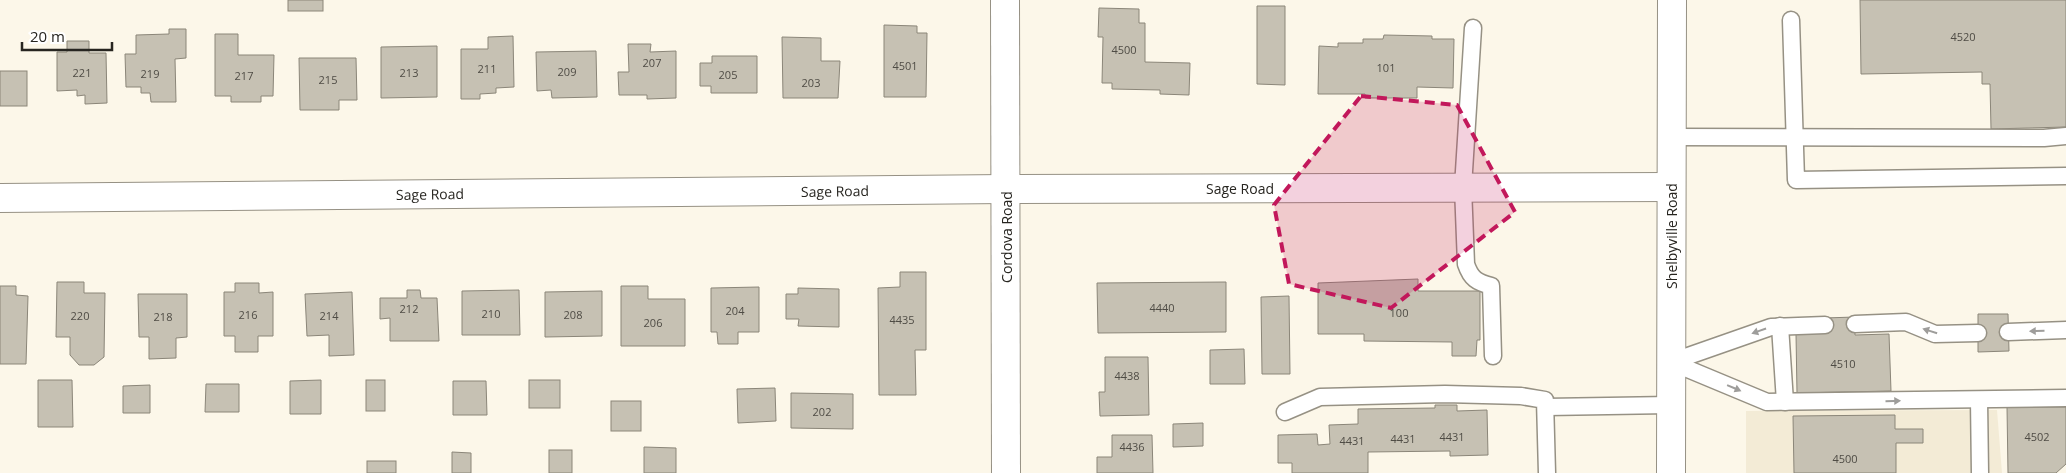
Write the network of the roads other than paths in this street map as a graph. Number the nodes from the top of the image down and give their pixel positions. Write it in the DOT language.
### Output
graph roads {
  1 [pos="1005,0"];
  2 [pos="1672,0"];
  3 [pos="1791,20"];
  4 [pos="1473,28"];
  5 [pos="2066,136"];
  6 [pos="1671,137"];
  7 [pos="1795,138"];
  8 [pos="2066,176"];
  9 [pos="1671,187"];
  10 [pos="1463,188"];
  11 [pos="1006,189"];
  12 [pos="0,198"];
  13 [pos="1855,324"];
  14 [pos="1825,325"];
  15 [pos="1780,326"];
  16 [pos="2066,330"];
  17 [pos="2008,332"];
  18 [pos="1978,333"];
  19 [pos="1493,356"];
  20 [pos="1670,362"];
  21 [pos="2066,398"];
  22 [pos="1979,400"];
  23 [pos="1785,402"];
  24 [pos="1670,405"];
  25 [pos="1546,407"];
  26 [pos="1285,412"];
  27 [pos="1006,473"];
  28 [pos="1547,473"];
  29 [pos="1671,473"];
  30 [pos="1980,473"];
  1 -- 11 [label="street, Cordova Road"];
  2 -- 6 [label="street, Shelbyville Road"];
  3 -- 7 [label="lane"];
  4 -- 10 [label="lane"];
  5 -- 7 [label="lane"];
  6 -- 7 [label="lane"];
  6 -- 9 [label="street, Shelbyville Road"];
  7 -- 8 [label="lane"];
  9 -- 10 [label="street, Sage Road"];
  9 -- 20 [label="street, Shelbyville Road"];
  10 -- 11 [label="street, Sage Road"];
  10 -- 19 [label="lane"];
  11 -- 12 [label="street, Sage Road"];
  11 -- 27 [label="street, Cordova Road"];
  18 -- 13 [label="lane, one-way"];
  14 -- 15 [label="lane"];
  15 -- 20 [label="lane, one-way"];
  15 -- 23 [label="lane"];
  16 -- 17 [label="lane, one-way"];
  20 -- 23 [label="lane, one-way"];
  20 -- 24 [label="street, Shelbyville Road"];
  21 -- 22 [label="lane"];
  23 -- 22 [label="lane, one-way"];
  22 -- 30 [label="lane"];
  24 -- 25 [label="lane"];
  24 -- 29 [label="street, Shelbyville Road"];
  25 -- 26 [label="lane"];
  25 -- 28 [label="lane"];
}
